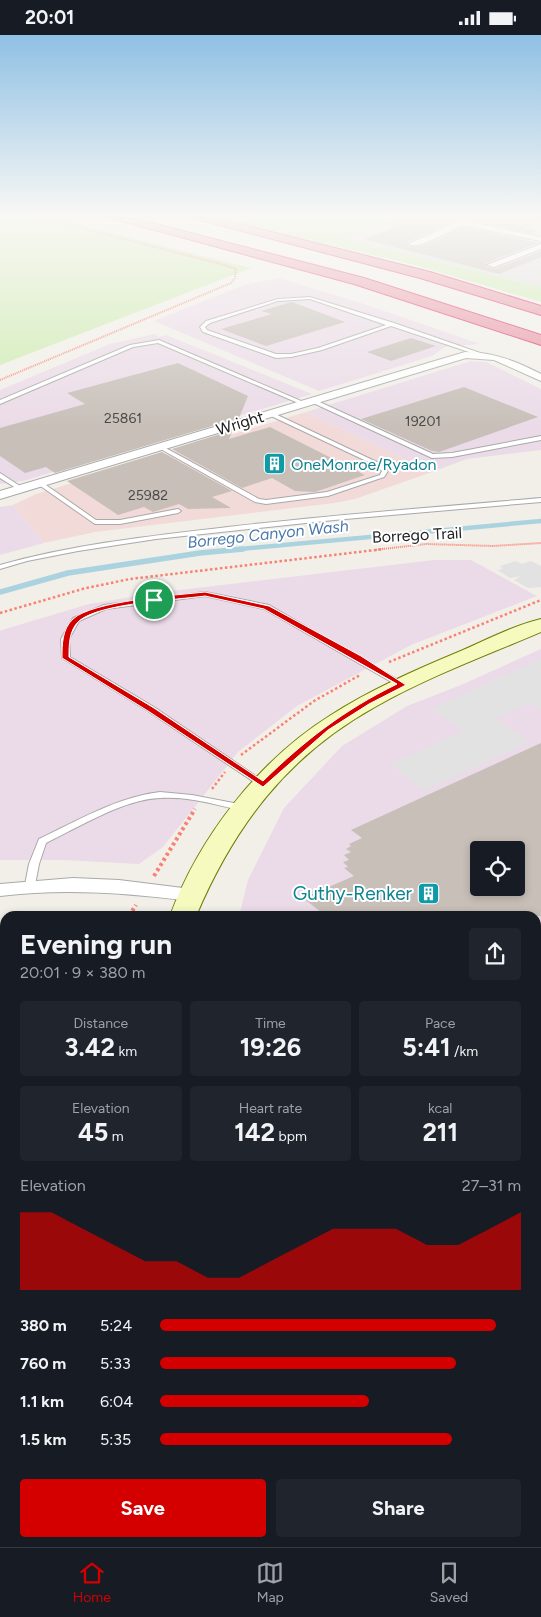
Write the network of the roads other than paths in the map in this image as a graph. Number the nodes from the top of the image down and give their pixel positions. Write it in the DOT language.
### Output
graph roads {
  1 [pos="376,287"];
  2 [pos="462,287"];
  3 [pos="468,287"];
  4 [pos="541,306"];
  5 [pos="541,311"];
  6 [pos="392,324"];
  7 [pos="541,341"];
  8 [pos="480,354"];
  9 [pos="541,378"];
  10 [pos="0,402"];
  11 [pos="309,402"];
  12 [pos="271,414"];
  13 [pos="541,438"];
  14 [pos="160,447"];
  15 [pos="0,475"];
  16 [pos="41,484"];
  17 [pos="21,489"];
  18 [pos="0,495"];
  19 [pos="541,500"];
  20 [pos="178,511"];
  21 [pos="0,567"];
  22 [pos="541,625"];
  23 [pos="403,685"];
  24 [pos="263,785"];
  25 [pos="244,808"];
  26 [pos="30,885"];
  27 [pos="0,889"];
  28 [pos="187,906"];
  1 -- 7 [label="highway"];
  2 -- 5 [label="highway"];
  3 -- 4 [label="highway"];
  6 -- 6 [label="lane"];
  6 -- 8 [label="lane"];
  8 -- 9 [label="street"];
  8 -- 11 [label="street, Wright"];
  10 -- 11 [label="lane"];
  11 -- 12 [label="street, Wright"];
  11 -- 13 [label="lane"];
  12 -- 14 [label="street, Wright"];
  12 -- 14 [label="lane"];
  14 -- 16 [label="street, Wright"];
  15 -- 17 [label="lane"];
  16 -- 17 [label="street, Wright"];
  16 -- 20 [label="lane"];
  17 -- 18 [label="street, Wright"];
  19 -- 21 [label="lane"];
  22 -- 23 [label="street"];
  23 -- 24 [label="street"];
  23 -- 24 [label="lane"];
  24 -- 25 [label="street"];
  25 -- 26 [label="lane"];
  25 -- 28 [label="street"];
  26 -- 27 [label="street"];
  26 -- 28 [label="street"];
}
